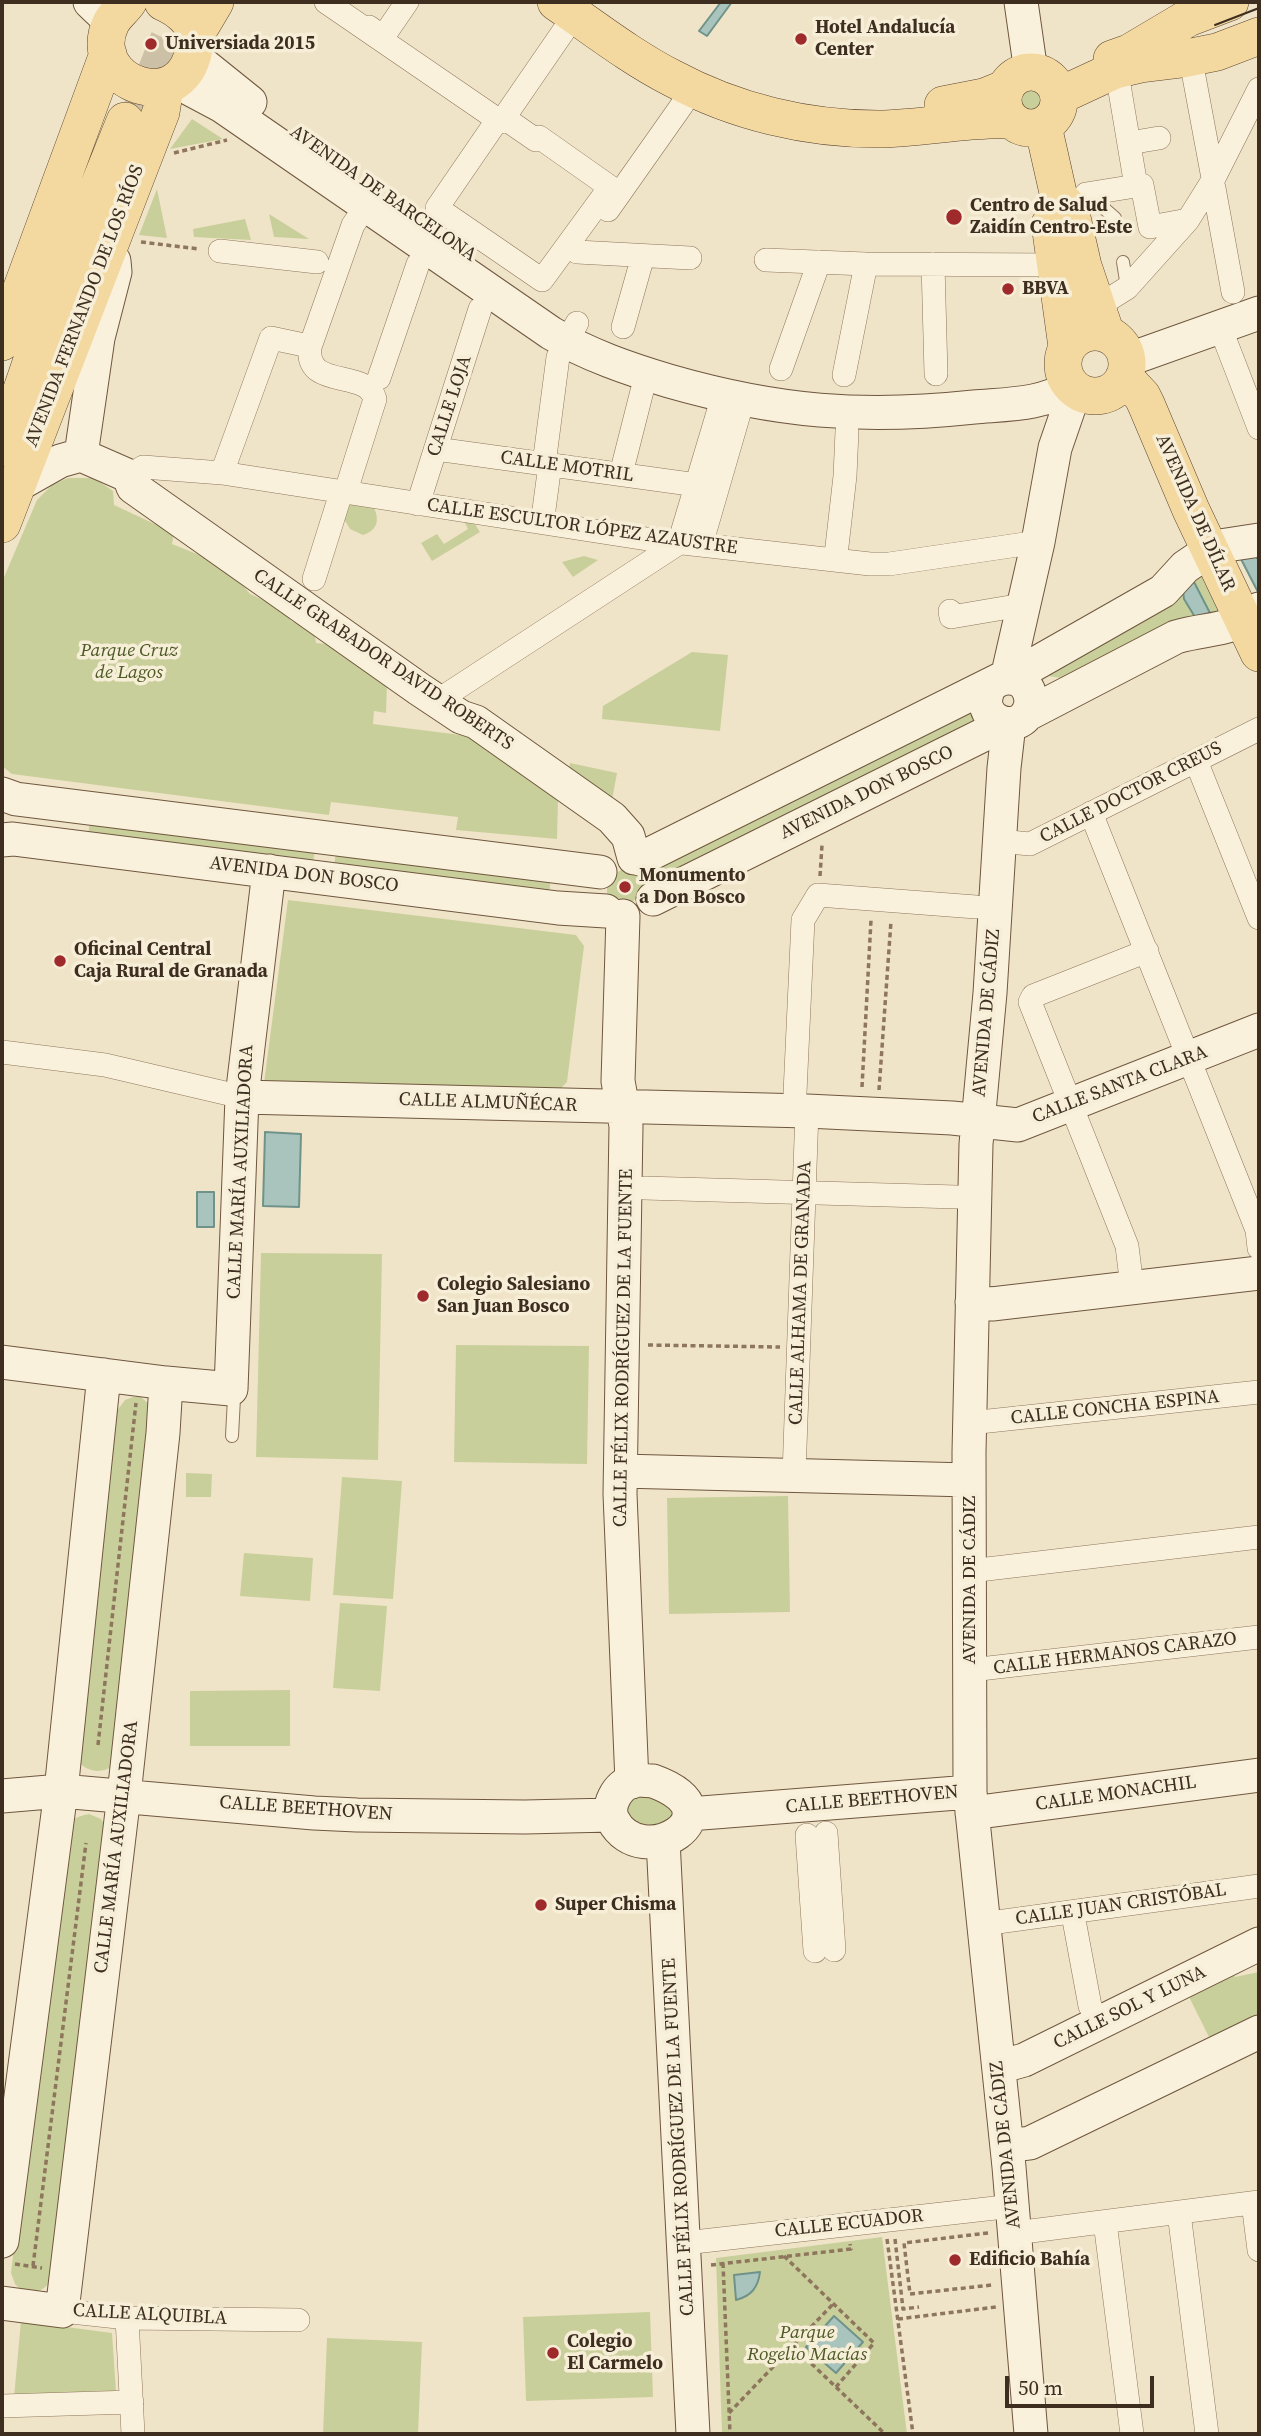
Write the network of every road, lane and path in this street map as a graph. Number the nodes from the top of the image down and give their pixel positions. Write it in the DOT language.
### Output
graph roads {
  1 [pos="163,2"];
  2 [pos="215,2"];
  3 [pos="329,2"];
  4 [pos="407,2"];
  5 [pos="416,2"];
  6 [pos="591,2"];
  7 [pos="1021,2"];
  8 [pos="1230,2"];
  9 [pos="117,14"];
  10 [pos="561,15"];
  11 [pos="1259,36"];
  12 [pos="389,43"];
  13 [pos="183,65"];
  14 [pos="1192,66"];
  15 [pos="1118,79"];
  16 [pos="1259,89"];
  17 [pos="1033,97"];
  18 [pos="682,105"];
  19 [pos="502,121"];
  20 [pos="1159,138"];
  21 [pos="225,142"];
  22 [pos="1129,143"];
  23 [pos="170,154"];
  24 [pos="1136,186"];
  25 [pos="1071,200"];
  26 [pos="366,206"];
  27 [pos="1115,218"];
  28 [pos="1188,220"];
  29 [pos="118,244"];
  30 [pos="179,246"];
  31 [pos="220,251"];
  32 [pos="643,256"];
  33 [pos="690,258"];
  34 [pos="766,260"];
  35 [pos="317,262"];
  36 [pos="819,262"];
  37 [pos="1123,262"];
  38 [pos="418,264"];
  39 [pos="866,264"];
  40 [pos="933,264"];
  41 [pos="1057,265"];
  42 [pos="1127,288"];
  43 [pos="1233,292"];
  44 [pos="480,309"];
  45 [pos="1259,313"];
  46 [pos="623,327"];
  47 [pos="1220,327"];
  48 [pos="571,332"];
  49 [pos="2,342"];
  50 [pos="304,345"];
  51 [pos="1113,345"];
  52 [pos="781,369"];
  53 [pos="1069,373"];
  54 [pos="936,374"];
  55 [pos="844,376"];
  56 [pos="373,382"];
  57 [pos="642,391"];
  58 [pos="733,398"];
  59 [pos="1259,428"];
  60 [pos="847,431"];
  61 [pos="2,448"];
  62 [pos="436,449"];
  63 [pos="81,455"];
  64 [pos="624,462"];
  65 [pos="546,468"];
  66 [pos="222,473"];
  67 [pos="129,476"];
  68 [pos="697,485"];
  69 [pos="14,487"];
  70 [pos="343,493"];
  71 [pos="418,504"];
  72 [pos="542,517"];
  73 [pos="2,524"];
  74 [pos="1259,540"];
  75 [pos="1038,542"];
  76 [pos="690,544"];
  77 [pos="1210,550"];
  78 [pos="836,555"];
  79 [pos="314,579"];
  80 [pos="1010,607"];
  81 [pos="950,611"];
  82 [pos="1254,627"];
  83 [pos="1003,681"];
  84 [pos="437,701"];
  85 [pos="1013,721"];
  86 [pos="1259,729"];
  87 [pos="1196,761"];
  88 [pos="2,794"];
  89 [pos="1091,813"];
  90 [pos="2,840"];
  91 [pos="999,841"];
  92 [pos="822,845"];
  93 [pos="637,859"];
  94 [pos="269,872"];
  95 [pos="600,872"];
  96 [pos="818,895"];
  97 [pos="858,898"];
  98 [pos="653,899"];
  99 [pos="976,907"];
  100 [pos="614,914"];
  101 [pos="1259,918"];
  102 [pos="899,922"];
  103 [pos="1147,951"];
  104 [pos="1259,1030"];
  105 [pos="2,1052"];
  106 [pos="1188,1058"];
  107 [pos="853,1087"];
  108 [pos="890,1091"];
  109 [pos="242,1097"];
  110 [pos="801,1102"];
  111 [pos="1070,1105"];
  112 [pos="622,1107"];
  113 [pos="978,1122"];
  114 [pos="644,1188"];
  115 [pos="804,1193"];
  116 [pos="957,1197"];
  117 [pos="1259,1248"];
  118 [pos="1259,1273"];
  119 [pos="1132,1287"];
  120 [pos="972,1302"];
  121 [pos="642,1345"];
  122 [pos="784,1347"];
  123 [pos="2,1362"];
  124 [pos="104,1375"];
  125 [pos="151,1389"];
  126 [pos="231,1389"];
  127 [pos="1259,1392"];
  128 [pos="970,1423"];
  129 [pos="232,1436"];
  130 [pos="621,1471"];
  131 [pos="118,1472"];
  132 [pos="128,1473"];
  133 [pos="138,1475"];
  134 [pos="794,1475"];
  135 [pos="969,1480"];
  136 [pos="1259,1537"];
  137 [pos="970,1571"];
  138 [pos="1259,1637"];
  139 [pos="971,1670"];
  140 [pos="86,1744"];
  141 [pos="97,1745"];
  142 [pos="109,1747"];
  143 [pos="1259,1774"];
  144 [pos="632,1782"];
  145 [pos="61,1791"];
  146 [pos="124,1795"];
  147 [pos="2,1796"];
  148 [pos="971,1803"];
  149 [pos="689,1814"];
  150 [pos="611,1815"];
  151 [pos="817,1834"];
  152 [pos="663,1840"];
  153 [pos="98,1844"];
  154 [pos="1259,1886"];
  155 [pos="1074,1920"];
  156 [pos="983,1924"];
  157 [pos="1259,1944"];
  158 [pos="824,1950"];
  159 [pos="1096,2017"];
  160 [pos="1259,2032"];
  161 [pos="48,2048"];
  162 [pos="60,2050"];
  163 [pos="72,2052"];
  164 [pos="999,2067"];
  165 [pos="1007,2146"];
  166 [pos="1256,2203"];
  167 [pos="1179,2213"];
  168 [pos="1105,2222"];
  169 [pos="1008,2224"];
  170 [pos="894,2233"];
  171 [pos="887,2234"];
  172 [pos="850,2238"];
  173 [pos="685,2243"];
  174 [pos="1259,2250"];
  175 [pos="6,2252"];
  176 [pos="784,2256"];
  177 [pos="723,2263"];
  178 [pos="709,2265"];
  179 [pos="33,2266"];
  180 [pos="45,2268"];
  181 [pos="998,2284"];
  182 [pos="2,2303"];
  183 [pos="833,2304"];
  184 [pos="919,2307"];
  185 [pos="1002,2307"];
  186 [pos="62,2311"];
  187 [pos="127,2318"];
  188 [pos="898,2319"];
  189 [pos="298,2320"];
  190 [pos="792,2346"];
  191 [pos="836,2387"];
  192 [pos="132,2402"];
  193 [pos="2,2406"];
  194 [pos="729,2413"];
  195 [pos="133,2434"];
  196 [pos="693,2434"];
  197 [pos="730,2434"];
  198 [pos="885,2434"];
  199 [pos="913,2434"];
  200 [pos="1031,2434"];
  201 [pos="1132,2434"];
  202 [pos="1207,2434"];
  1 -- 13 [label="main road"];
  2 -- 13 [label="main road, AVENIDA FERNANDO DE LOS RÍOS"];
  3 -- 4 [label="street"];
  3 -- 12 [label="street"];
  5 -- 12 [label="street"];
  6 -- 17 [label="main road"];
  7 -- 17 [label="main road, AVENIDA DE DÍLAR"];
  8 -- 17 [label="main road"];
  9 -- 13 [label="main road"];
  9 -- 49 [label="main road"];
  10 -- 17 [label="main road"];
  10 -- 19 [label="street"];
  11 -- 17 [label="main road"];
  12 -- 19 [label="street"];
  13 -- 26 [label="main road, AVENIDA DE BARCELONA"];
  13 -- 29 [label="main road, AVENIDA FERNANDO DE LOS RÍOS"];
  13 -- 48 [label="main road, AVENIDA DE BARCELONA"];
  14 -- 43 [label="street"];
  15 -- 22 [label="street"];
  16 -- 28 [label="street"];
  17 -- 25 [label="main road, AVENIDA DE DÍLAR"];
  18 -- 32 [label="street"];
  19 -- 19 [label="street"];
  20 -- 22 [label="street"];
  21 -- 23 [label="path"];
  22 -- 24 [label="street"];
  24 -- 25 [label="street"];
  24 -- 28 [label="street"];
  25 -- 27 [label="lane"];
  25 -- 41 [label="main road"];
  25 -- 51 [label="main road, AVENIDA DE DÍLAR"];
  26 -- 48 [label="main road, AVENIDA DE BARCELONA"];
  26 -- 56 [label="street, AVENIDA DE BARCELONA"];
  28 -- 42 [label="street"];
  29 -- 30 [label="path"];
  29 -- 63 [label="main road"];
  29 -- 69 [label="main road, AVENIDA FERNANDO DE LOS RÍOS"];
  31 -- 35 [label="street"];
  32 -- 33 [label="street"];
  32 -- 46 [label="street"];
  34 -- 36 [label="street"];
  36 -- 39 [label="street"];
  36 -- 52 [label="street"];
  37 -- 42 [label="lane"];
  38 -- 56 [label="street"];
  39 -- 40 [label="street"];
  39 -- 55 [label="street"];
  40 -- 41 [label="street"];
  40 -- 54 [label="street"];
  41 -- 53 [label="main road"];
  42 -- 51 [label="street"];
  44 -- 62 [label="street, CALLE LOJA"];
  45 -- 47 [label="main road"];
  47 -- 51 [label="main road"];
  47 -- 59 [label="street"];
  48 -- 53 [label="main road, AVENIDA DE BARCELONA"];
  48 -- 58 [label="main road, AVENIDA DE BARCELONA"];
  48 -- 65 [label="street"];
  50 -- 66 [label="street"];
  51 -- 53 [label="main road"];
  51 -- 53 [label="main road"];
  51 -- 77 [label="main road, AVENIDA DE DÍLAR"];
  53 -- 58 [label="main road, AVENIDA DE BARCELONA"];
  53 -- 75 [label="main road"];
  56 -- 70 [label="street"];
  57 -- 64 [label="street"];
  58 -- 68 [label="street"];
  58 -- 76 [label="street"];
  60 -- 78 [label="street"];
  61 -- 69 [label="main road"];
  62 -- 65 [label="street, CALLE MOTRIL"];
  62 -- 71 [label="street, CALLE LOJA"];
  63 -- 67 [label="main road, CALLE GRABADOR DAVID ROBERTS"];
  63 -- 69 [label="main road"];
  65 -- 68 [label="street, CALLE MOTRIL"];
  65 -- 72 [label="street"];
  66 -- 67 [label="street, CALLE ESCULTOR LÓPEZ AZAUSTRE"];
  66 -- 70 [label="street, CALLE ESCULTOR LÓPEZ AZAUSTRE"];
  67 -- 84 [label="main road, CALLE GRABADOR DAVID ROBERTS"];
  68 -- 76 [label="street"];
  69 -- 73 [label="main road, AVENIDA FERNANDO DE LOS RÍOS"];
  70 -- 71 [label="street, CALLE ESCULTOR LÓPEZ AZAUSTRE"];
  70 -- 79 [label="street"];
  71 -- 76 [label="street, CALLE ESCULTOR LÓPEZ AZAUSTRE"];
  74 -- 77 [label="main road"];
  75 -- 76 [label="street, CALLE ESCULTOR LÓPEZ AZAUSTRE"];
  75 -- 83 [label="main road"];
  76 -- 84 [label="street"];
  77 -- 82 [label="main road, AVENIDA DE DÍLAR"];
  77 -- 83 [label="main road"];
  80 -- 81 [label="street"];
  82 -- 85 [label="main road, AVENIDA DON BOSCO"];
  83 -- 85 [label="main road, AVENIDA DE CÁDIZ"];
  83 -- 93 [label="main road"];
  84 -- 93 [label="main road, CALLE GRABADOR DAVID ROBERTS"];
  85 -- 91 [label="main road, AVENIDA DE CÁDIZ"];
  85 -- 98 [label="main road, AVENIDA DON BOSCO"];
  86 -- 87 [label="street, CALLE DOCTOR CREUS"];
  87 -- 89 [label="street, CALLE DOCTOR CREUS"];
  87 -- 101 [label="street"];
  88 -- 95 [label="main road, AVENIDA DON BOSCO"];
  89 -- 91 [label="street, CALLE DOCTOR CREUS"];
  89 -- 103 [label="street"];
  90 -- 94 [label="main road, AVENIDA DON BOSCO"];
  91 -- 113 [label="main road, AVENIDA DE CÁDIZ"];
  92 -- 96 [label="path"];
  93 -- 95 [label="main road"];
  93 -- 98 [label="main road"];
  94 -- 100 [label="main road, AVENIDA DON BOSCO"];
  94 -- 109 [label="main road, CALLE MARÍA AUXILIADORA"];
  95 -- 100 [label="main road"];
  96 -- 97 [label="street"];
  96 -- 110 [label="street, CALLE ALHAMA DE GRANADA"];
  97 -- 99 [label="street"];
  97 -- 107 [label="path"];
  98 -- 100 [label="main road"];
  100 -- 112 [label="main road, CALLE FÉLIX RODRÍGUEZ DE LA FUENTE"];
  102 -- 108 [label="path"];
  103 -- 106 [label="street"];
  103 -- 111 [label="street"];
  104 -- 106 [label="main road, CALLE SANTA CLARA"];
  105 -- 109 [label="street, CALLE ALMUÑÉCAR"];
  106 -- 111 [label="main road, CALLE SANTA CLARA"];
  106 -- 117 [label="street"];
  109 -- 112 [label="main road, CALLE ALMUÑÉCAR"];
  109 -- 126 [label="main road, CALLE MARÍA AUXILIADORA"];
  110 -- 112 [label="main road, CALLE ALMUÑÉCAR"];
  110 -- 113 [label="main road, CALLE ALMUÑÉCAR"];
  110 -- 115 [label="street, CALLE ALHAMA DE GRANADA"];
  111 -- 113 [label="main road, CALLE SANTA CLARA"];
  111 -- 119 [label="street"];
  112 -- 130 [label="main road, CALLE FÉLIX RODRÍGUEZ DE LA FUENTE"];
  113 -- 120 [label="main road, AVENIDA DE CÁDIZ"];
  114 -- 115 [label="street"];
  115 -- 116 [label="street"];
  115 -- 134 [label="street, CALLE ALHAMA DE GRANADA"];
  118 -- 119 [label="main road"];
  119 -- 120 [label="main road"];
  120 -- 128 [label="main road, AVENIDA DE CÁDIZ"];
  121 -- 122 [label="path"];
  123 -- 124 [label="main road"];
  124 -- 125 [label="main road"];
  124 -- 145 [label="main road"];
  125 -- 126 [label="main road"];
  125 -- 132 [label="path"];
  125 -- 146 [label="main road, CALLE MARÍA AUXILIADORA"];
  126 -- 129 [label="lane"];
  127 -- 128 [label="street, CALLE CONCHA ESPINA"];
  128 -- 135 [label="main road, AVENIDA DE CÁDIZ"];
  130 -- 134 [label="main road"];
  130 -- 144 [label="main road, CALLE FÉLIX RODRÍGUEZ DE LA FUENTE"];
  131 -- 132 [label="path"];
  132 -- 133 [label="path"];
  132 -- 141 [label="path"];
  134 -- 135 [label="main road"];
  135 -- 137 [label="main road, AVENIDA DE CÁDIZ"];
  136 -- 137 [label="street"];
  137 -- 139 [label="main road, AVENIDA DE CÁDIZ"];
  138 -- 139 [label="street, CALLE HERMANOS CARAZO"];
  139 -- 148 [label="main road, AVENIDA DE CÁDIZ"];
  140 -- 141 [label="path"];
  141 -- 142 [label="path"];
  143 -- 148 [label="main road, CALLE MONACHIL"];
  144 -- 149 [label="main road"];
  144 -- 150 [label="main road"];
  145 -- 146 [label="main road, CALLE BEETHOVEN"];
  145 -- 147 [label="main road, CALLE BEETHOVEN"];
  145 -- 175 [label="main road"];
  146 -- 150 [label="main road, CALLE BEETHOVEN"];
  146 -- 186 [label="main road, CALLE MARÍA AUXILIADORA"];
  148 -- 149 [label="main road, CALLE BEETHOVEN"];
  148 -- 156 [label="main road, AVENIDA DE CÁDIZ"];
  149 -- 152 [label="main road"];
  150 -- 152 [label="main road"];
  151 -- 158 [label="street"];
  152 -- 173 [label="main road, CALLE FÉLIX RODRÍGUEZ DE LA FUENTE"];
  153 -- 162 [label="path"];
  154 -- 156 [label="street, CALLE JUAN CRISTÓBAL"];
  155 -- 159 [label="street"];
  156 -- 164 [label="main road, AVENIDA DE CÁDIZ"];
  157 -- 164 [label="main road, CALLE SOL Y LUNA"];
  160 -- 165 [label="main road"];
  161 -- 162 [label="path"];
  162 -- 163 [label="path"];
  162 -- 179 [label="path"];
  164 -- 165 [label="main road, AVENIDA DE CÁDIZ"];
  165 -- 169 [label="main road, AVENIDA DE CÁDIZ"];
  166 -- 167 [label="street, CALLE ECUADOR"];
  166 -- 174 [label="street"];
  167 -- 168 [label="street, CALLE ECUADOR"];
  167 -- 202 [label="street"];
  168 -- 169 [label="street, CALLE ECUADOR"];
  168 -- 201 [label="street"];
  169 -- 173 [label="street, CALLE ECUADOR"];
  169 -- 181 [label="path"];
  169 -- 200 [label="main road, AVENIDA DE CÁDIZ"];
  170 -- 184 [label="path"];
  171 -- 188 [label="path"];
  172 -- 176 [label="path"];
  173 -- 196 [label="main road, CALLE FÉLIX RODRÍGUEZ DE LA FUENTE"];
  175 -- 179 [label="path"];
  176 -- 177 [label="path"];
  176 -- 183 [label="path"];
  177 -- 178 [label="path"];
  177 -- 194 [label="path"];
  179 -- 180 [label="path"];
  182 -- 186 [label="main road, CALLE ALQUIBLA"];
  183 -- 190 [label="path"];
  183 -- 191 [label="path"];
  185 -- 188 [label="path"];
  186 -- 187 [label="street, CALLE ALQUIBLA"];
  187 -- 189 [label="street, CALLE ALQUIBLA"];
  187 -- 192 [label="street"];
  188 -- 199 [label="path"];
  190 -- 191 [label="path"];
  190 -- 194 [label="path"];
  191 -- 198 [label="path"];
  192 -- 193 [label="street"];
  192 -- 195 [label="street"];
  194 -- 197 [label="path"];
}
